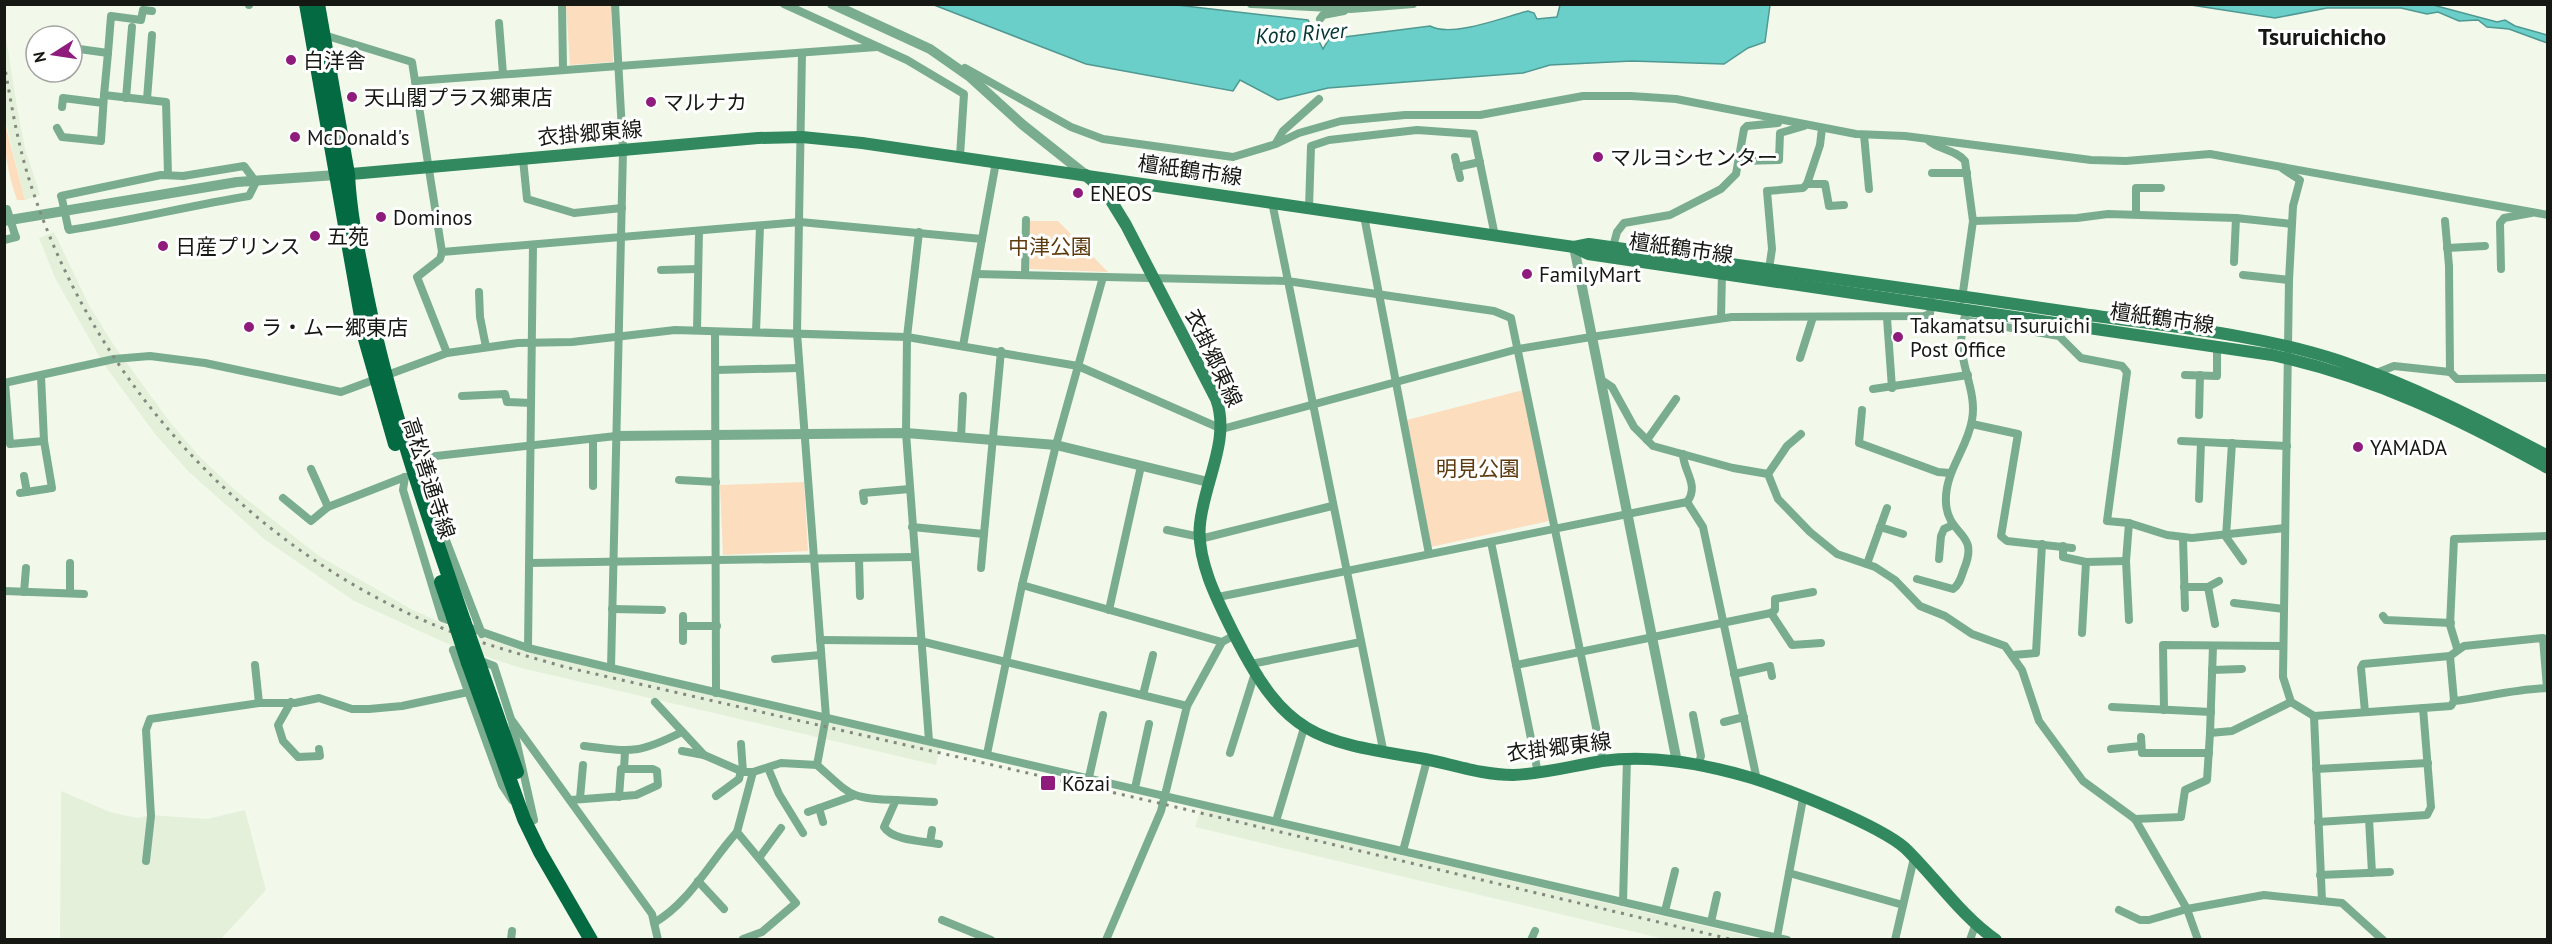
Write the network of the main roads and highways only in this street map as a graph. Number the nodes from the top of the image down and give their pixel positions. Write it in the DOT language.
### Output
graph roads {
  1 [pos="306,4"];
  2 [pos="318,4"];
  3 [pos="342,175"];
  4 [pos="1086,175"];
  5 [pos="1574,247"];
  6 [pos="1932,298"];
  7 [pos="1963,308"];
  8 [pos="2288,353"];
  9 [pos="380,376"];
  10 [pos="2547,456"];
  11 [pos="2547,468"];
  12 [pos="459,619"];
  13 [pos="529,819"];
  14 [pos="591,939"];
  15 [pos="597,939"];
  16 [pos="1996,939"];
  1 -- 3 [label="main road, 高松善通寺線"];
  2 -- 3 [label="main road, 高松善通寺線"];
  3 -- 4 [label="main road, 衣掛郷東線"];
  3 -- 9 [label="main road, 高松善通寺線"];
  4 -- 5 [label="main road, 檀紙鶴市線"];
  4 -- 16 [label="main road, 衣掛郷東線"];
  5 -- 6 [label="main road, 檀紙鶴市線"];
  5 -- 6 [label="main road, 檀紙鶴市線"];
  6 -- 7 [label="main road, 檀紙鶴市線"];
  7 -- 8 [label="main road, 檀紙鶴市線"];
  7 -- 8 [label="main road, 檀紙鶴市線"];
  8 -- 10 [label="main road, 檀紙鶴市線"];
  8 -- 11 [label="main road, 檀紙鶴市線"];
  9 -- 12 [label="main road, 高松善通寺線"];
  9 -- 12 [label="main road, 高松善通寺線"];
  12 -- 13 [label="main road, 高松善通寺線, bridge"];
  13 -- 14 [label="main road, 高松善通寺線"];
  13 -- 15 [label="main road, 高松善通寺線"];
}
